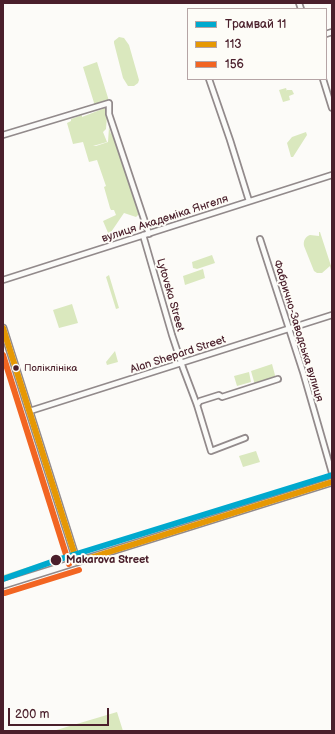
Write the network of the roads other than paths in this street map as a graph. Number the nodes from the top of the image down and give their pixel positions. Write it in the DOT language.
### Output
graph roads {
  1 [pos="209,80"];
  2 [pos="323,80"];
  3 [pos="332,108"];
  4 [pos="3,135"];
  5 [pos="332,175"];
  6 [pos="249,201"];
  7 [pos="148,234"];
  8 [pos="143,235"];
  9 [pos="260,240"];
  10 [pos="3,280"];
  11 [pos="332,315"];
  12 [pos="3,328"];
  13 [pos="289,329"];
  14 [pos="181,363"];
  15 [pos="278,379"];
  16 [pos="197,405"];
  17 [pos="30,411"];
  18 [pos="245,438"];
  19 [pos="332,473"];
  20 [pos="332,482"];
  21 [pos="77,562"];
  22 [pos="3,585"];
  1 -- 6 [label="street"];
  2 -- 3 [label="street"];
  4 -- 7 [label="street"];
  5 -- 6 [label="street, вулиця Академіка Янгеля"];
  6 -- 7 [label="street, вулиця Академіка Янгеля"];
  7 -- 8 [label="street, вулиця Академіка Янгеля"];
  8 -- 10 [label="street, вулиця Академіка Янгеля"];
  8 -- 14 [label="street, Lytovska Street"];
  9 -- 13 [label="street, Фабрично-Заводська вулиця"];
  11 -- 13 [label="street, Alan Shepard Street"];
  12 -- 17 [label="main road"];
  13 -- 14 [label="street, Alan Shepard Street"];
  13 -- 19 [label="street, Фабрично-Заводська вулиця"];
  14 -- 16 [label="street, Lytovska Street"];
  14 -- 17 [label="street, Alan Shepard Street"];
  15 -- 16 [label="street"];
  16 -- 18 [label="street, Lytovska Street"];
  17 -- 21 [label="main road"];
  20 -- 21 [label="main road"];
  21 -- 22 [label="main road"];
}
